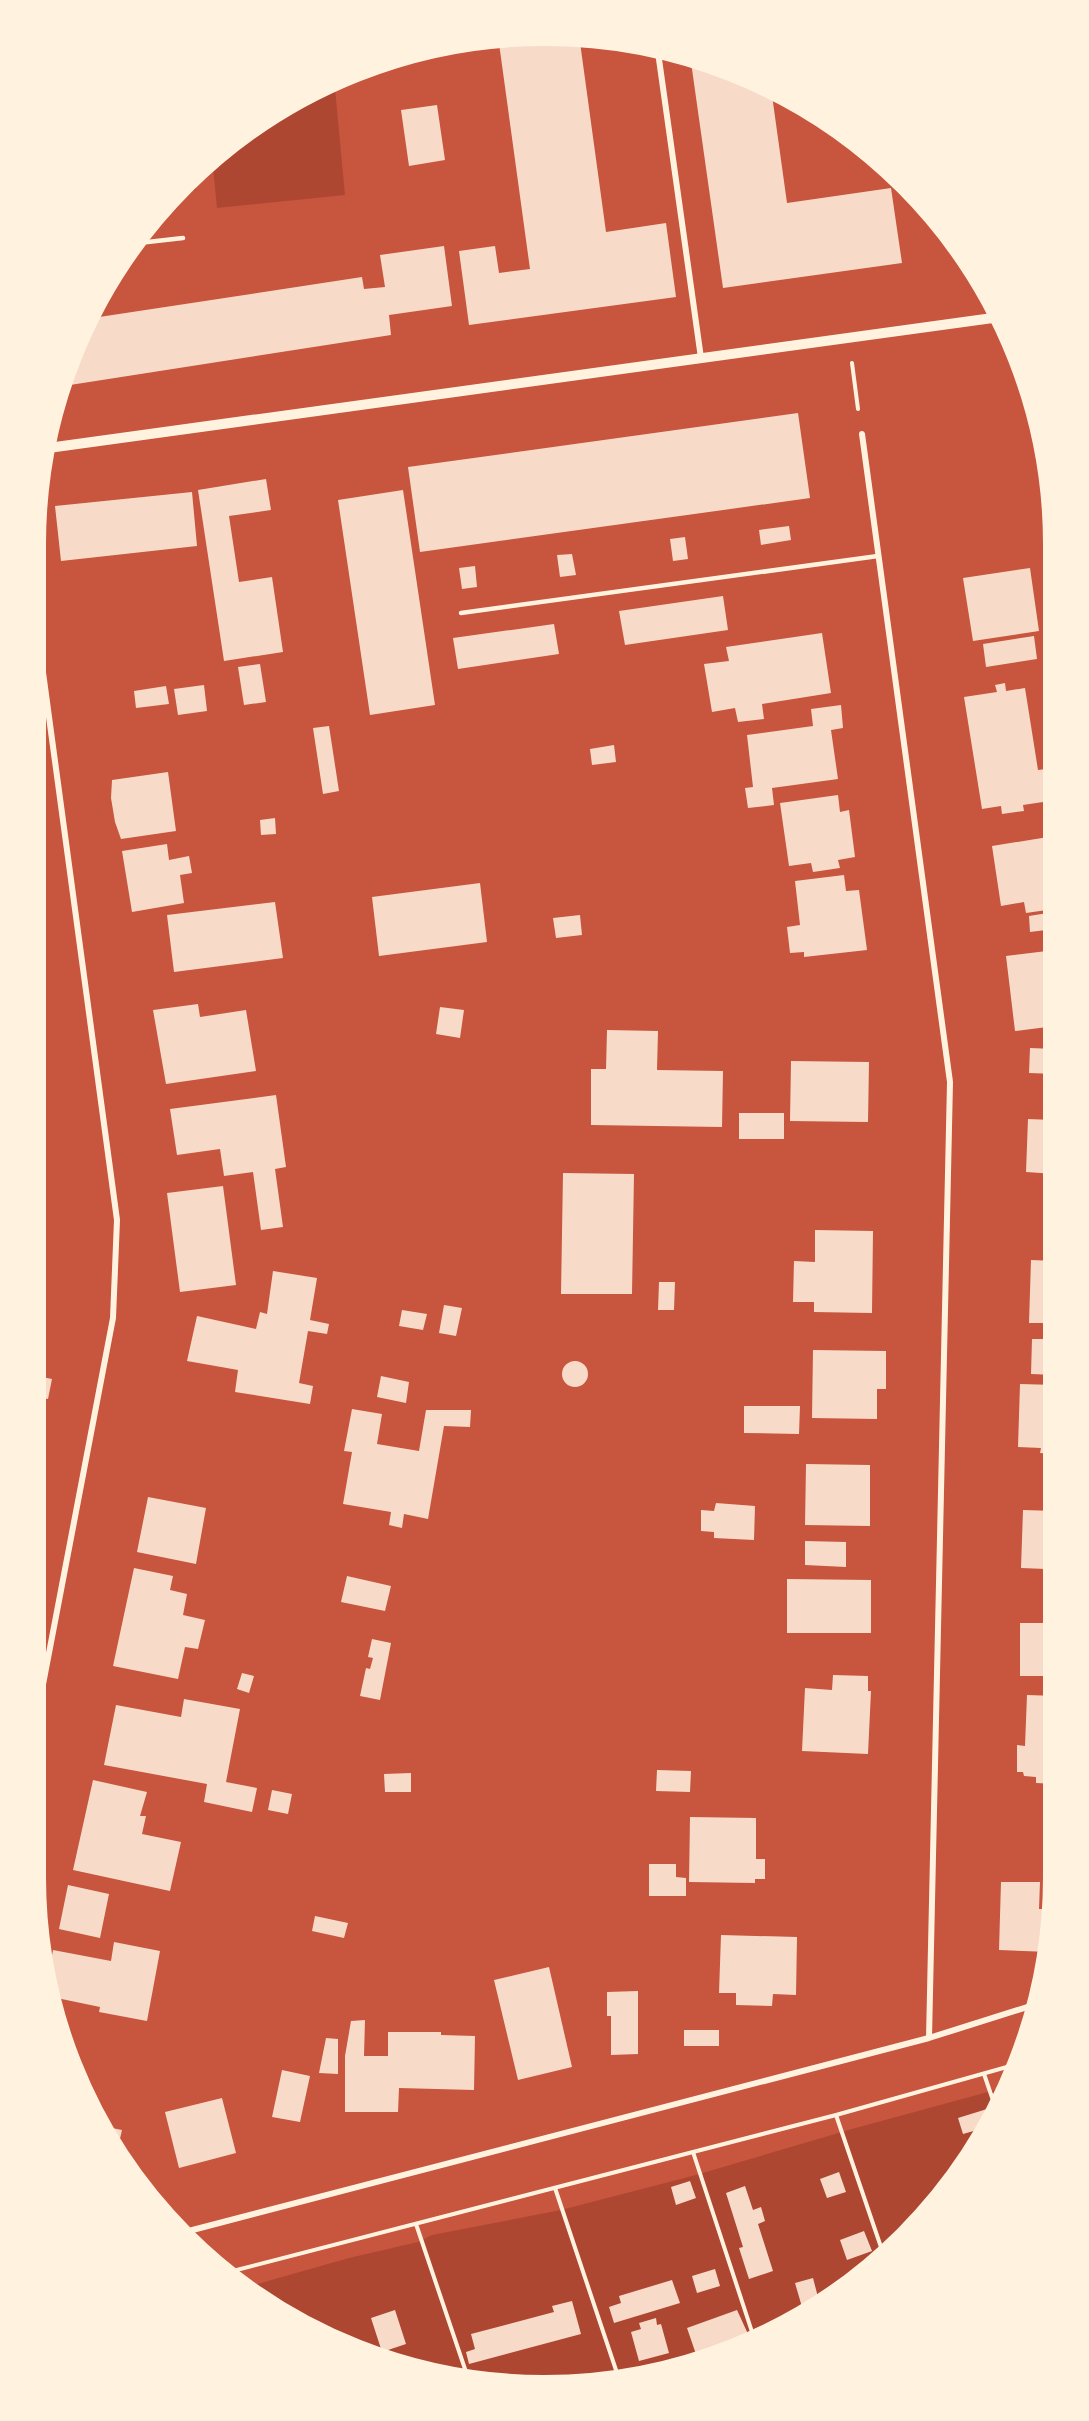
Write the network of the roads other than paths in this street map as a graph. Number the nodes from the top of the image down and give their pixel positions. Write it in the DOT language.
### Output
graph roads {
  1 [pos="658,55"];
  2 [pos="183,238"];
  3 [pos="143,242"];
  4 [pos="992,317"];
  5 [pos="701,358"];
  6 [pos="862,434"];
  7 [pos="52,448"];
  8 [pos="878,556"];
  9 [pos="461,613"];
  10 [pos="42,665"];
  11 [pos="42,1690"];
  12 [pos="1030,2006"];
  13 [pos="929,2038"];
  14 [pos="188,2231"];
  1 -- 5 [label="street"];
  2 -- 3 [label="lane"];
  4 -- 5 [label="street"];
  5 -- 7 [label="street"];
  6 -- 8 [label="street"];
  8 -- 9 [label="lane"];
  8 -- 13 [label="street"];
  10 -- 11 [label="street"];
  12 -- 13 [label="street"];
  13 -- 14 [label="street"];
}
